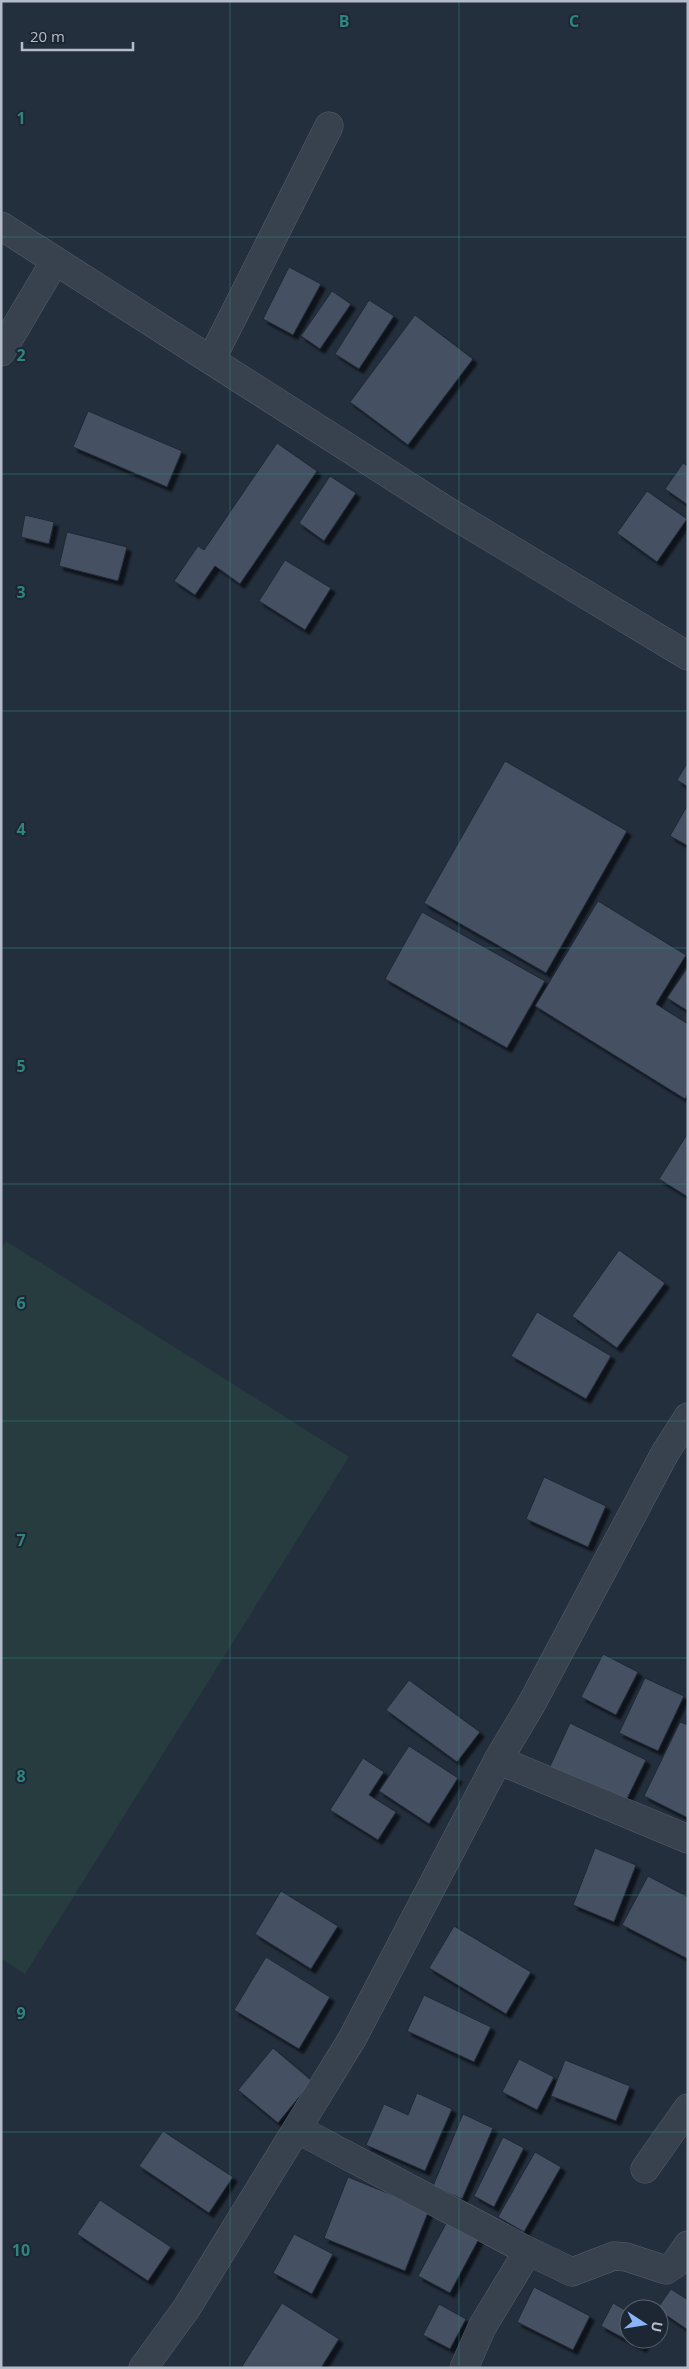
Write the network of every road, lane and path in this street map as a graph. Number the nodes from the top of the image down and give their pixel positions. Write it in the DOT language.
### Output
graph roads {
  1 [pos="329,126"];
  2 [pos="1,226"];
  3 [pos="55,261"];
  4 [pos="1,352"];
  5 [pos="211,360"];
  6 [pos="688,656"];
  7 [pos="688,1417"];
  8 [pos="498,1760"];
  9 [pos="688,1839"];
  10 [pos="688,2108"];
  11 [pos="297,2129"];
  12 [pos="646,2169"];
  13 [pos="688,2245"];
  14 [pos="528,2252"];
  15 [pos="143,2368"];
  16 [pos="464,2368"];
  1 -- 5 [label="street"];
  2 -- 3 [label="street"];
  3 -- 4 [label="street"];
  3 -- 5 [label="street"];
  5 -- 6 [label="street"];
  7 -- 8 [label="street"];
  8 -- 9 [label="street"];
  8 -- 11 [label="street"];
  10 -- 12 [label="street"];
  11 -- 14 [label="street"];
  11 -- 15 [label="street"];
  13 -- 14 [label="street"];
  14 -- 16 [label="street"];
}
